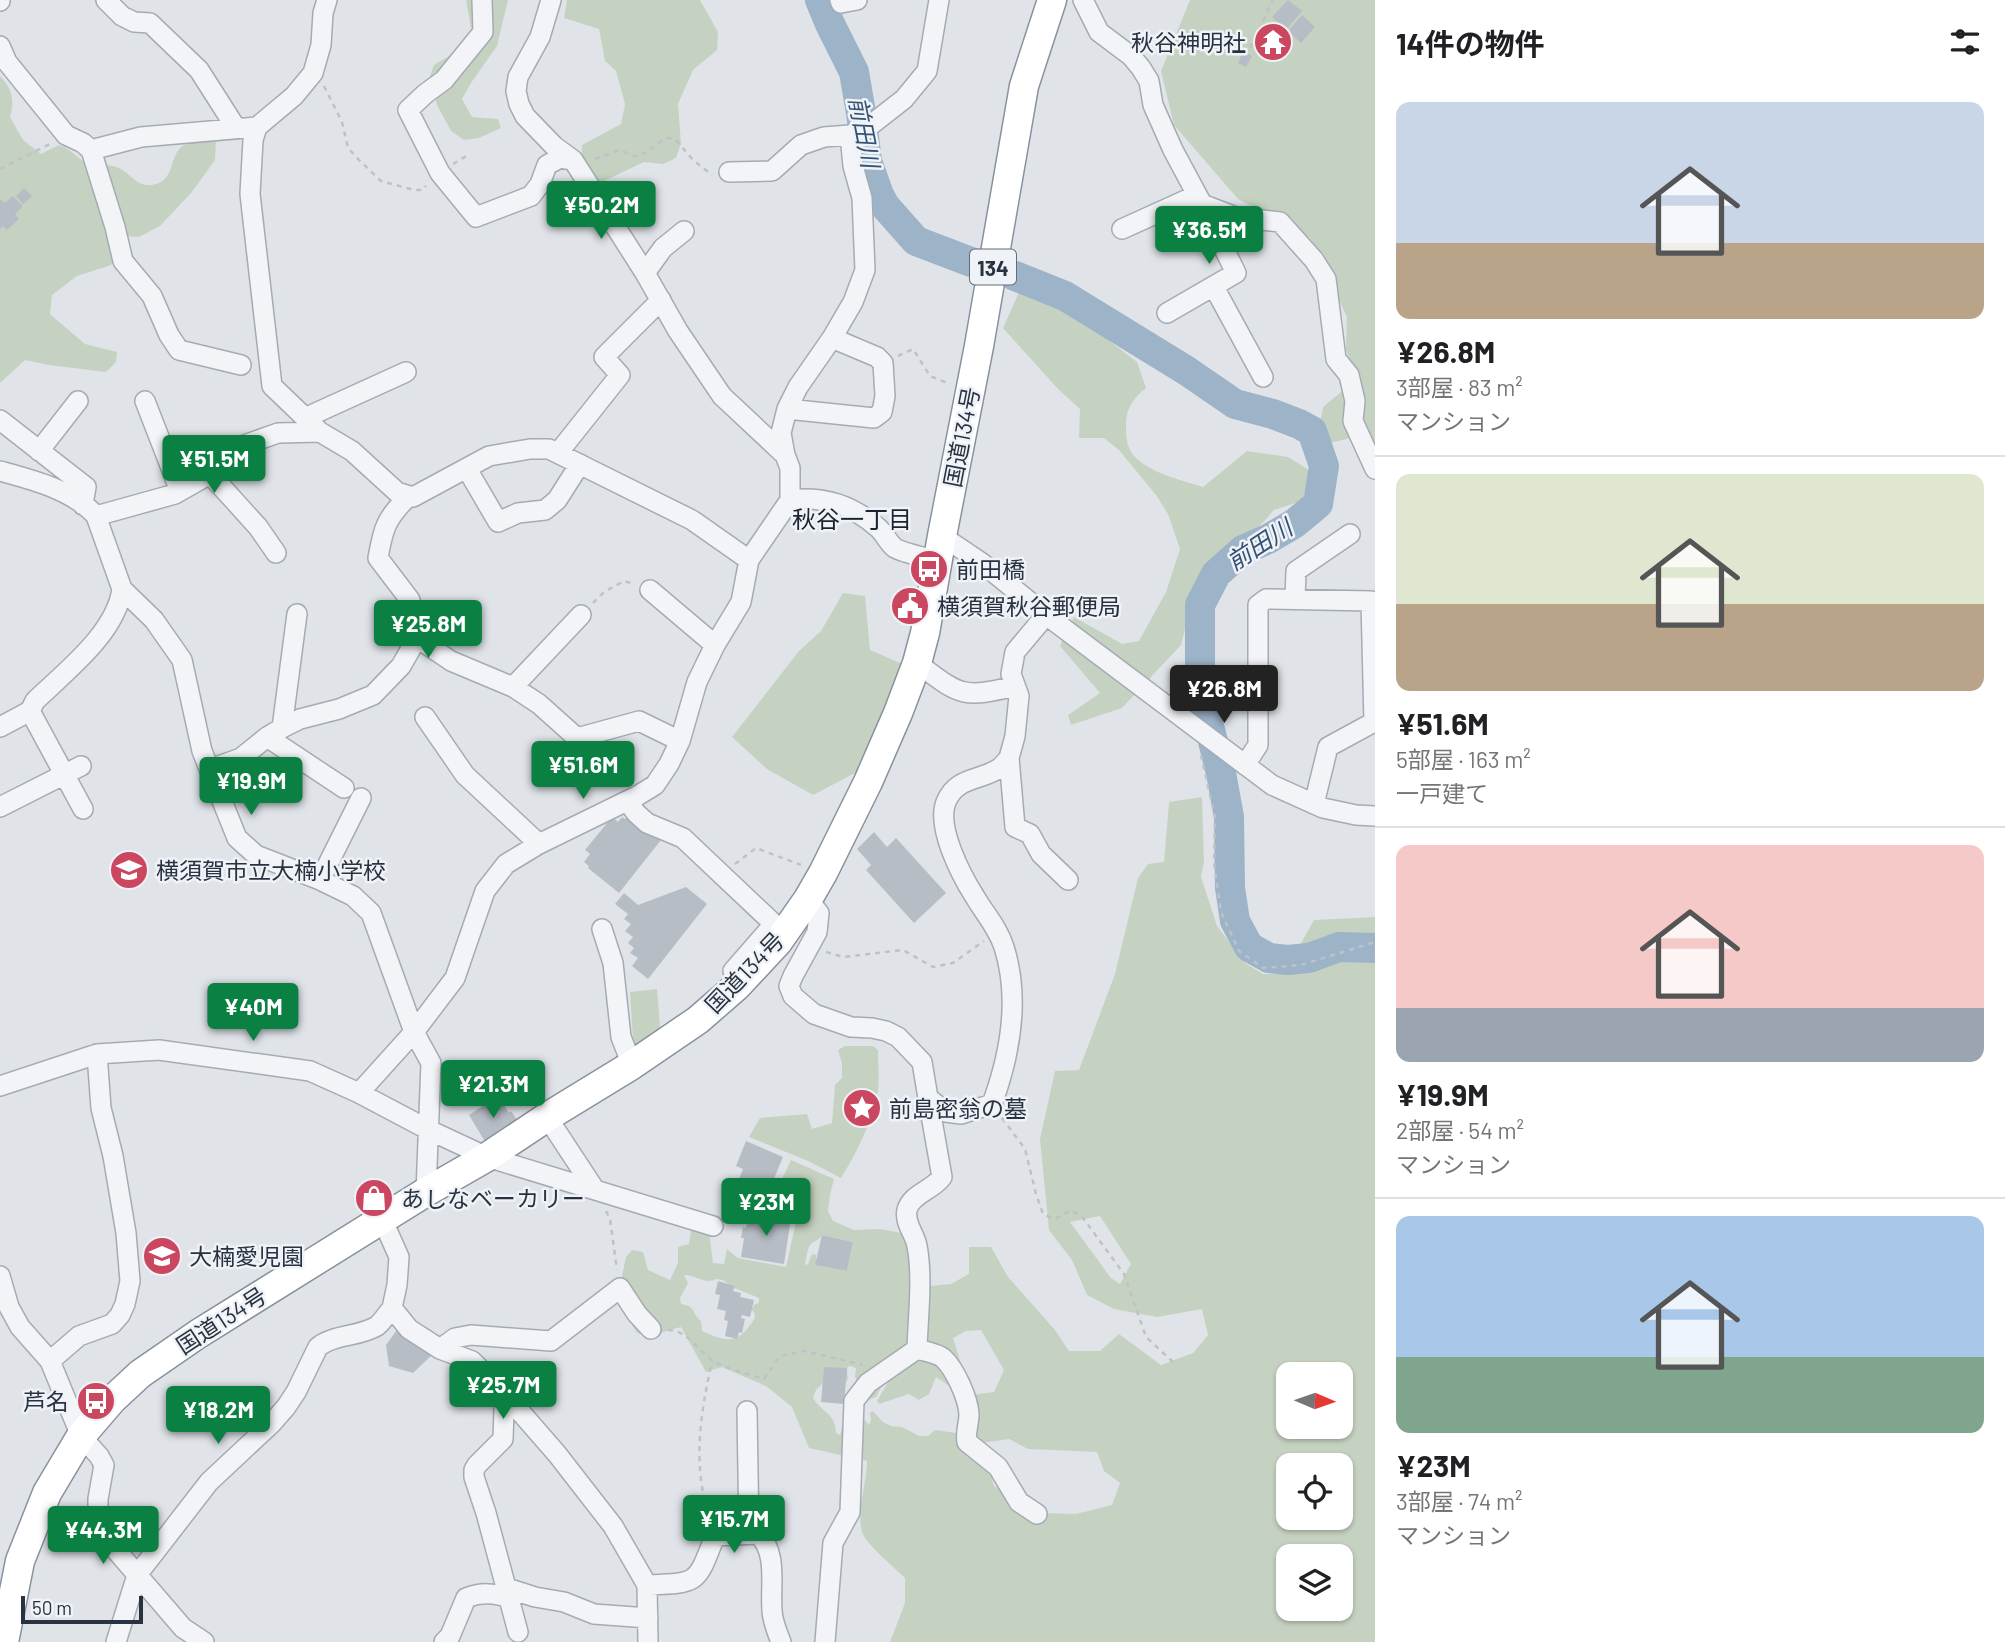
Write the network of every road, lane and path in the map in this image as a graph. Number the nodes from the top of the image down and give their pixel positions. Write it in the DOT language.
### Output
graph roads {
  1 [pos="106,0"];
  2 [pos="327,0"];
  3 [pos="482,0"];
  4 [pos="551,0"];
  5 [pos="839,0"];
  6 [pos="857,0"];
  7 [pos="939,0"];
  8 [pos="1052,0"];
  9 [pos="1083,0"];
  10 [pos="1273,0"];
  11 [pos="0,46"];
  12 [pos="1250,48"];
  13 [pos="315,68"];
  14 [pos="257,127"];
  15 [pos="236,128"];
  16 [pos="66,135"];
  17 [pos="850,135"];
  18 [pos="91,150"];
  19 [pos="575,163"];
  20 [pos="0,169"];
  21 [pos="729,172"];
  22 [pos="414,190"];
  23 [pos="1199,200"];
  24 [pos="1122,229"];
  25 [pos="684,231"];
  26 [pos="645,273"];
  27 [pos="1214,287"];
  28 [pos="661,300"];
  29 [pos="1167,313"];
  30 [pos="832,338"];
  31 [pos="883,363"];
  32 [pos="241,365"];
  33 [pos="406,372"];
  34 [pos="1264,377"];
  35 [pos="970,391"];
  36 [pos="78,401"];
  37 [pos="145,401"];
  38 [pos="787,409"];
  39 [pos="0,420"];
  40 [pos="313,424"];
  41 [pos="39,451"];
  42 [pos="558,453"];
  43 [pos="785,455"];
  44 [pos="580,464"];
  45 [pos="467,469"];
  46 [pos="1375,469"];
  47 [pos="0,471"];
  48 [pos="210,474"];
  49 [pos="180,491"];
  50 [pos="408,497"];
  51 [pos="790,500"];
  52 [pos="90,511"];
  53 [pos="1349,534"];
  54 [pos="940,548"];
  55 [pos="276,552"];
  56 [pos="749,560"];
  57 [pos="122,589"];
  58 [pos="650,590"];
  59 [pos="1295,599"];
  60 [pos="297,614"];
  61 [pos="581,615"];
  62 [pos="1046,615"];
  63 [pos="417,638"];
  64 [pos="715,645"];
  65 [pos="917,663"];
  66 [pos="1015,686"];
  67 [pos="513,687"];
  68 [pos="30,711"];
  69 [pos="425,717"];
  70 [pos="0,727"];
  71 [pos="1196,730"];
  72 [pos="274,732"];
  73 [pos="577,738"];
  74 [pos="680,741"];
  75 [pos="1009,758"];
  76 [pos="1245,765"];
  77 [pos="210,769"];
  78 [pos="73,770"];
  79 [pos="633,799"];
  80 [pos="1314,804"];
  81 [pos="0,807"];
  82 [pos="83,809"];
  83 [pos="1375,816"];
  84 [pos="538,844"];
  85 [pos="823,873"];
  86 [pos="721,874"];
  87 [pos="320,880"];
  88 [pos="1068,880"];
  89 [pos="808,899"];
  90 [pos="602,929"];
  91 [pos="998,931"];
  92 [pos="1375,943"];
  93 [pos="808,947"];
  94 [pos="718,1002"];
  95 [pos="414,1032"];
  96 [pos="96,1054"];
  97 [pos="632,1065"];
  98 [pos="0,1086"];
  99 [pos="359,1093"];
  100 [pos="928,1098"];
  101 [pos="992,1104"];
  102 [pos="547,1117"];
  103 [pos="429,1130"];
  104 [pos="487,1157"];
  105 [pos="595,1190"];
  106 [pos="426,1192"];
  107 [pos="383,1221"];
  108 [pos="713,1226"];
  109 [pos="0,1276"];
  110 [pos="620,1287"];
  111 [pos="392,1308"];
  112 [pos="20,1327"];
  113 [pos="651,1329"];
  114 [pos="0,1330"];
  115 [pos="440,1349"];
  116 [pos="917,1349"];
  117 [pos="50,1361"];
  118 [pos="712,1361"];
  119 [pos="1173,1362"];
  120 [pos="891,1367"];
  121 [pos="510,1400"];
  122 [pos="747,1411"];
  123 [pos="81,1436"];
  124 [pos="1037,1514"];
  125 [pos="749,1535"];
  126 [pos="715,1536"];
  127 [pos="138,1575"];
  128 [pos="648,1585"];
  129 [pos="508,1593"];
  130 [pos="648,1618"];
  131 [pos="518,1632"];
  132 [pos="4,1642"];
  133 [pos="116,1642"];
  134 [pos="204,1642"];
  135 [pos="444,1642"];
  136 [pos="648,1642"];
  137 [pos="781,1642"];
  138 [pos="825,1642"];
  1 -- 15 [label="street"];
  2 -- 13 [label="street"];
  3 -- 19 [label="street"];
  4 -- 19 [label="street"];
  5 -- 6 [label="street"];
  7 -- 17 [label="street"];
  8 -- 35 [label="highway, 国道134号 / 134"];
  9 -- 23 [label="street"];
  10 -- 12 [label="path"];
  11 -- 16 [label="street"];
  13 -- 14 [label="street"];
  13 -- 22 [label="path"];
  14 -- 15 [label="street"];
  14 -- 40 [label="street"];
  15 -- 18 [label="street"];
  16 -- 18 [label="street"];
  16 -- 20 [label="path"];
  17 -- 21 [label="street"];
  17 -- 30 [label="street"];
  18 -- 32 [label="street"];
  19 -- 21 [label="path"];
  19 -- 26 [label="street"];
  23 -- 24 [label="street"];
  23 -- 27 [label="street"];
  23 -- 46 [label="street"];
  25 -- 26 [label="street"];
  26 -- 28 [label="street"];
  27 -- 29 [label="street"];
  27 -- 34 [label="street"];
  28 -- 42 [label="street"];
  28 -- 43 [label="street"];
  30 -- 31 [label="street"];
  30 -- 38 [label="street"];
  31 -- 35 [label="path"];
  31 -- 38 [label="street"];
  33 -- 40 [label="street"];
  35 -- 54 [label="highway, 国道134号 / 134"];
  36 -- 41 [label="street"];
  37 -- 49 [label="street"];
  38 -- 43 [label="street"];
  39 -- 41 [label="street"];
  40 -- 48 [label="street"];
  40 -- 50 [label="street"];
  41 -- 52 [label="street"];
  42 -- 44 [label="street"];
  42 -- 45 [label="street"];
  43 -- 51 [label="street"];
  44 -- 45 [label="street"];
  44 -- 56 [label="street"];
  45 -- 50 [label="street"];
  47 -- 52 [label="street"];
  48 -- 49 [label="street"];
  48 -- 55 [label="street"];
  49 -- 52 [label="street"];
  50 -- 63 [label="street"];
  51 -- 54 [label="street"];
  51 -- 56 [label="street"];
  52 -- 57 [label="street"];
  53 -- 59 [label="street"];
  54 -- 62 [label="street"];
  54 -- 65 [label="highway, 国道134号 / 134"];
  56 -- 64 [label="street"];
  57 -- 68 [label="street"];
  57 -- 77 [label="street"];
  58 -- 61 [label="path"];
  58 -- 64 [label="street"];
  59 -- 76 [label="street"];
  59 -- 80 [label="street"];
  60 -- 72 [label="street"];
  61 -- 67 [label="street"];
  62 -- 66 [label="street"];
  62 -- 71 [label="street"];
  63 -- 67 [label="street"];
  63 -- 72 [label="street"];
  64 -- 74 [label="street"];
  65 -- 66 [label="street"];
  65 -- 85 [label="highway, 国道134号 / 134"];
  66 -- 75 [label="street"];
  67 -- 73 [label="street"];
  68 -- 70 [label="street"];
  68 -- 78 [label="street"];
  69 -- 84 [label="street"];
  71 -- 76 [label="street"];
  71 -- 92 [label="path"];
  72 -- 77 [label="street"];
  72 -- 87 [label="street"];
  73 -- 74 [label="street"];
  73 -- 79 [label="path"];
  74 -- 79 [label="street"];
  75 -- 88 [label="street"];
  75 -- 91 [label="street"];
  76 -- 80 [label="street"];
  77 -- 87 [label="street"];
  78 -- 81 [label="street"];
  78 -- 82 [label="street"];
  79 -- 84 [label="street"];
  79 -- 86 [label="street"];
  80 -- 83 [label="street"];
  84 -- 95 [label="street"];
  85 -- 86 [label="path"];
  85 -- 89 [label="highway, 国道134号 / 134"];
  86 -- 94 [label="street"];
  87 -- 95 [label="street"];
  89 -- 93 [label="street"];
  89 -- 94 [label="highway, 国道134号 / 134"];
  90 -- 97 [label="street"];
  91 -- 93 [label="path"];
  91 -- 101 [label="street"];
  93 -- 100 [label="street"];
  94 -- 97 [label="highway, 国道134号 / 134"];
  95 -- 99 [label="street"];
  95 -- 103 [label="street"];
  96 -- 98 [label="street"];
  96 -- 99 [label="street"];
  96 -- 117 [label="street"];
  97 -- 102 [label="highway, 国道134号 / 134"];
  99 -- 103 [label="street"];
  100 -- 101 [label="street"];
  100 -- 116 [label="street"];
  101 -- 119 [label="path"];
  102 -- 104 [label="highway, 国道134号 / 134"];
  102 -- 105 [label="street"];
  103 -- 104 [label="street"];
  103 -- 106 [label="street"];
  104 -- 105 [label="street"];
  104 -- 106 [label="highway, 国道134号 / 134"];
  105 -- 108 [label="street"];
  105 -- 110 [label="path"];
  106 -- 107 [label="highway, 国道134号 / 134"];
  107 -- 111 [label="street"];
  107 -- 123 [label="highway, 国道134号 / 134"];
  109 -- 112 [label="street"];
  110 -- 113 [label="street"];
  110 -- 115 [label="street"];
  111 -- 115 [label="street"];
  111 -- 127 [label="street"];
  112 -- 114 [label="street"];
  112 -- 117 [label="street"];
  113 -- 118 [label="path"];
  115 -- 121 [label="street"];
  116 -- 120 [label="street"];
  116 -- 124 [label="street"];
  117 -- 123 [label="street"];
  118 -- 120 [label="path"];
  118 -- 126 [label="path"];
  120 -- 138 [label="street"];
  121 -- 128 [label="street"];
  121 -- 129 [label="street"];
  122 -- 125 [label="street"];
  123 -- 127 [label="street"];
  123 -- 132 [label="highway, 国道134号 / 134"];
  125 -- 126 [label="street"];
  125 -- 137 [label="street"];
  126 -- 128 [label="street"];
  127 -- 133 [label="street"];
  127 -- 134 [label="street"];
  128 -- 130 [label="street"];
  129 -- 130 [label="street"];
  129 -- 131 [label="street"];
  129 -- 135 [label="street"];
  130 -- 136 [label="street"];
}
